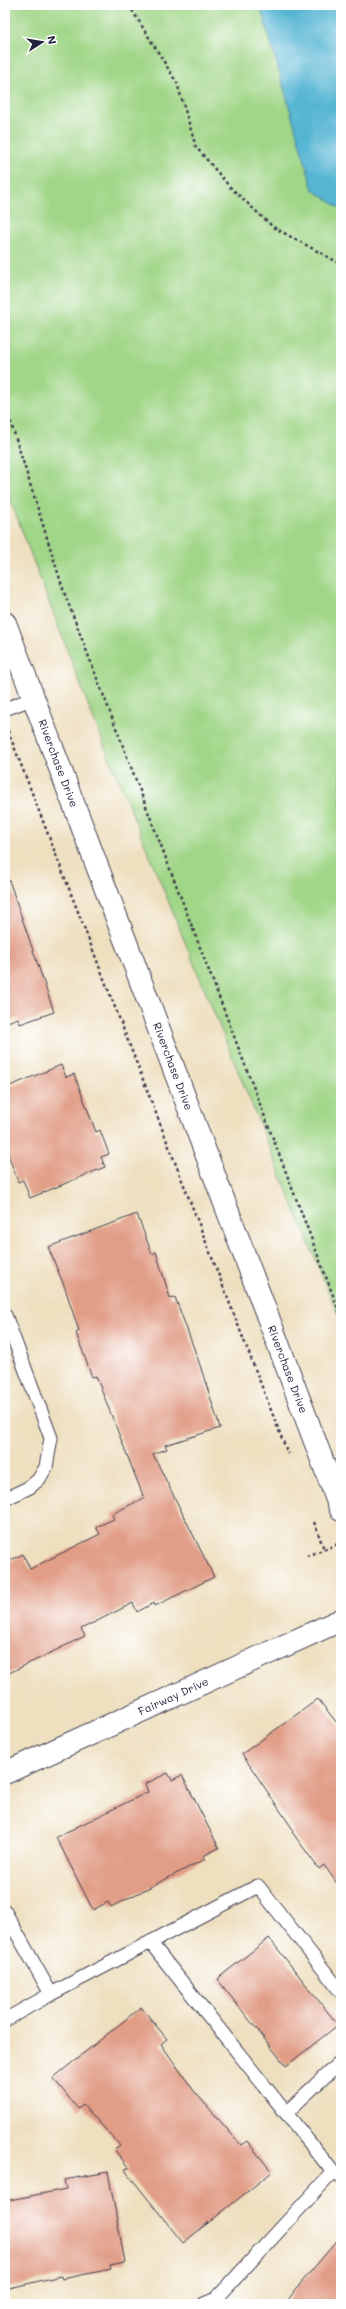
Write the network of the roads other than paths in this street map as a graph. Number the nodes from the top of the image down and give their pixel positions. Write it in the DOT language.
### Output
graph roads {
  1 [pos="5,623"];
  2 [pos="34,698"];
  3 [pos="5,709"];
  4 [pos="5,1316"];
  5 [pos="5,1499"];
  6 [pos="341,1510"];
  7 [pos="341,1620"];
  8 [pos="5,1773"];
  9 [pos="5,1912"];
  10 [pos="150,1942"];
  11 [pos="341,1992"];
  12 [pos="51,1994"];
  13 [pos="5,2020"];
  14 [pos="341,2061"];
  15 [pos="286,2113"];
  16 [pos="337,2174"];
  17 [pos="204,2304"];
  1 -- 2 [label="street, Riverchase Drive"];
  2 -- 3 [label="lane"];
  2 -- 6 [label="street, Riverchase Drive"];
  4 -- 5 [label="lane"];
  7 -- 8 [label="street, Fairway Drive"];
  9 -- 12 [label="lane"];
  10 -- 11 [label="lane"];
  10 -- 12 [label="lane"];
  10 -- 15 [label="lane"];
  12 -- 13 [label="lane"];
  14 -- 15 [label="lane"];
  15 -- 16 [label="lane"];
  16 -- 17 [label="lane"];
}
